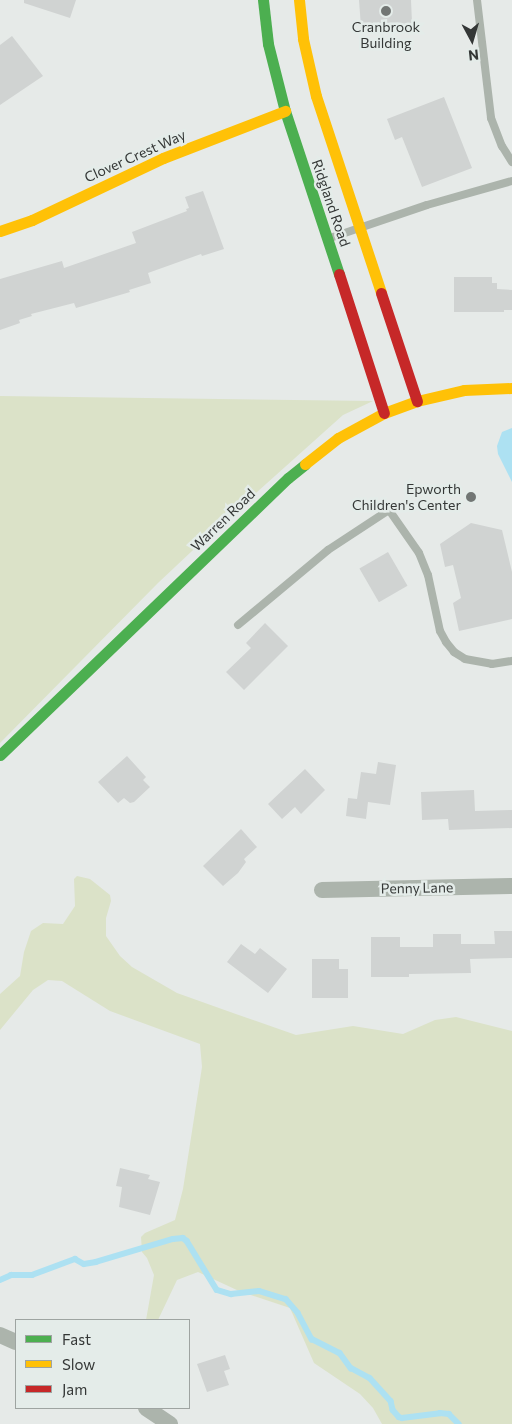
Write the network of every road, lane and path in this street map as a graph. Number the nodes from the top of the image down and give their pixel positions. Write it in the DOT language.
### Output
graph roads {
  1 [pos="263,0"];
  2 [pos="299,0"];
  3 [pos="477,0"];
  4 [pos="284,111"];
  5 [pos="512,162"];
  6 [pos="512,181"];
  7 [pos="360,228"];
  8 [pos="0,231"];
  9 [pos="328,238"];
  10 [pos="512,388"];
  11 [pos="418,400"];
  12 [pos="384,413"];
  13 [pos="238,626"];
  14 [pos="512,661"];
  15 [pos="0,755"];
  16 [pos="512,886"];
  17 [pos="322,890"];
  18 [pos="0,1335"];
  19 [pos="15,1342"];
  20 [pos="148,1409"];
  21 [pos="170,1424"];
  1 -- 4 [label="street, Ridgland Road"];
  2 -- 7 [label="street, Ridgland Road"];
  3 -- 5 [label="lane"];
  4 -- 8 [label="street, Clover Crest Way"];
  4 -- 9 [label="street, Ridgland Road"];
  6 -- 7 [label="lane"];
  7 -- 9 [label="lane"];
  7 -- 11 [label="street, Ridgland Road"];
  9 -- 12 [label="street, Ridgland Road"];
  10 -- 11 [label="street, Warren Road"];
  11 -- 12 [label="street, Warren Road"];
  12 -- 15 [label="street, Warren Road"];
  13 -- 14 [label="lane"];
  16 -- 17 [label="street, Penny Lane"];
  18 -- 19 [label="street"];
  20 -- 21 [label="street"];
}
